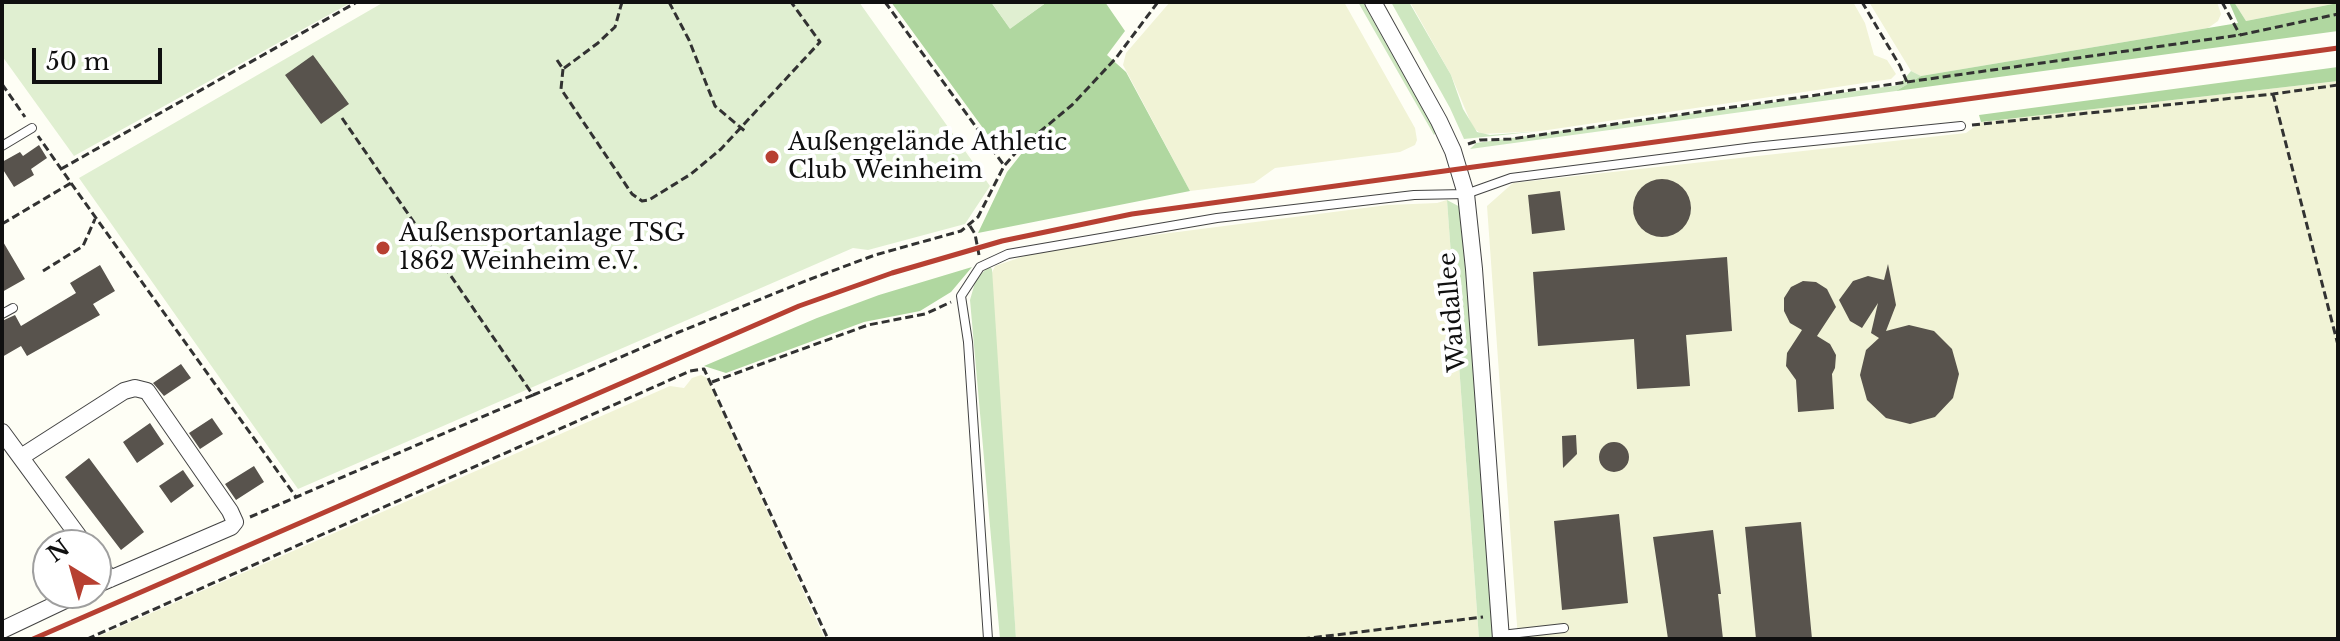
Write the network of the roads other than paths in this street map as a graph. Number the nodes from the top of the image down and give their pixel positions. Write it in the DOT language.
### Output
graph roads {
  1 [pos="1373,2"];
  2 [pos="1961,126"];
  3 [pos="32,128"];
  4 [pos="2,146"];
  5 [pos="1466,194"];
  6 [pos="13,308"];
  7 [pos="2,314"];
  8 [pos="2,432"];
  9 [pos="21,457"];
  10 [pos="73,529"];
  11 [pos="112,578"];
  12 [pos="46,609"];
  13 [pos="1564,628"];
  14 [pos="2,630"];
  15 [pos="1501,637"];
  16 [pos="988,639"];
  1 -- 5 [label="street, Waidallee"];
  2 -- 5 [label="lane"];
  3 -- 4 [label="lane"];
  5 -- 15 [label="street, Waidallee"];
  5 -- 16 [label="lane"];
  6 -- 7 [label="lane"];
  8 -- 9 [label="street"];
  9 -- 10 [label="street"];
  9 -- 11 [label="street"];
  12 -- 14 [label="street"];
  13 -- 15 [label="lane"];
}
